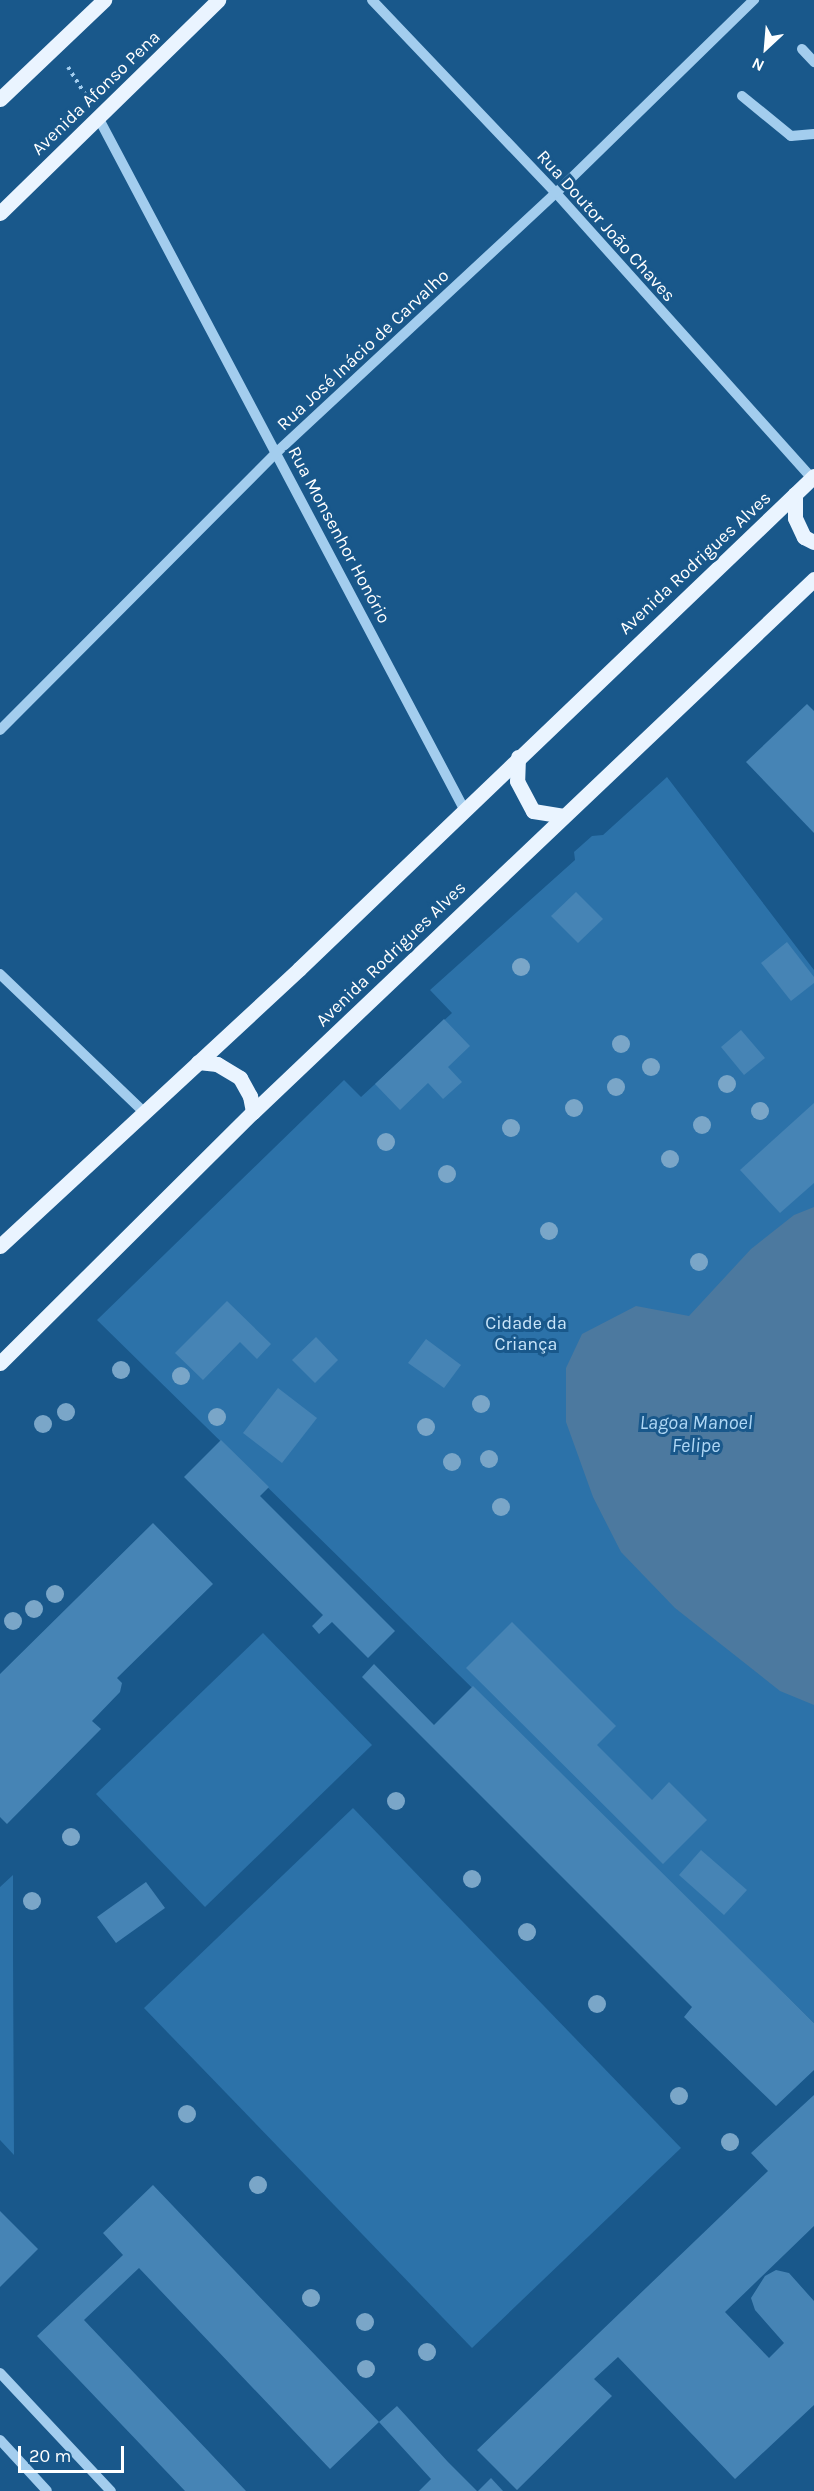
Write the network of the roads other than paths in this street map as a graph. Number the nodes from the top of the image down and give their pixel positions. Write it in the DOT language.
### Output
graph roads {
  1 [pos="104,0"];
  2 [pos="218,0"];
  3 [pos="372,0"];
  4 [pos="754,0"];
  5 [pos="802,49"];
  6 [pos="814,62"];
  7 [pos="742,96"];
  8 [pos="0,99"];
  9 [pos="99,119"];
  10 [pos="814,134"];
  11 [pos="556,193"];
  12 [pos="0,213"];
  13 [pos="277,452"];
  14 [pos="813,477"];
  15 [pos="795,494"];
  16 [pos="814,542"];
  17 [pos="814,579"];
  18 [pos="0,730"];
  19 [pos="518,757"];
  20 [pos="464,809"];
  21 [pos="564,816"];
  22 [pos="0,974"];
  23 [pos="198,1062"];
  24 [pos="143,1111"];
  25 [pos="253,1112"];
  26 [pos="0,1246"];
  27 [pos="0,1363"];
  28 [pos="0,2373"];
  29 [pos="0,2440"];
  30 [pos="47,2491"];
  31 [pos="111,2491"];
  1 -- 8 [label="main road"];
  2 -- 9 [label="main road, Avenida Afonso Pena"];
  3 -- 11 [label="street, Rua Doutor João Chaves"];
  4 -- 11 [label="street, Rua José Inácio de Carvalho"];
  5 -- 6 [label="street"];
  7 -- 10 [label="street"];
  9 -- 12 [label="main road, Avenida Afonso Pena"];
  9 -- 13 [label="street, Rua Monsenhor Honório"];
  11 -- 13 [label="street, Rua José Inácio de Carvalho"];
  11 -- 14 [label="street, Rua Doutor João Chaves"];
  13 -- 18 [label="street, Rua José Inácio de Carvalho"];
  13 -- 20 [label="street, Rua Monsenhor Honório"];
  14 -- 15 [label="main road, Avenida Rodrigues Alves"];
  15 -- 16 [label="main road"];
  15 -- 19 [label="main road, Avenida Rodrigues Alves"];
  17 -- 21 [label="main road, Avenida Rodrigues Alves"];
  19 -- 20 [label="main road, Avenida Rodrigues Alves"];
  19 -- 21 [label="main road"];
  20 -- 23 [label="main road, Avenida Rodrigues Alves"];
  21 -- 25 [label="main road, Avenida Rodrigues Alves"];
  22 -- 24 [label="street"];
  23 -- 24 [label="main road, Avenida Rodrigues Alves"];
  23 -- 25 [label="main road"];
  24 -- 26 [label="main road, Avenida Rodrigues Alves"];
  25 -- 27 [label="main road, Avenida Rodrigues Alves"];
  28 -- 31 [label="street"];
  29 -- 30 [label="street"];
}
